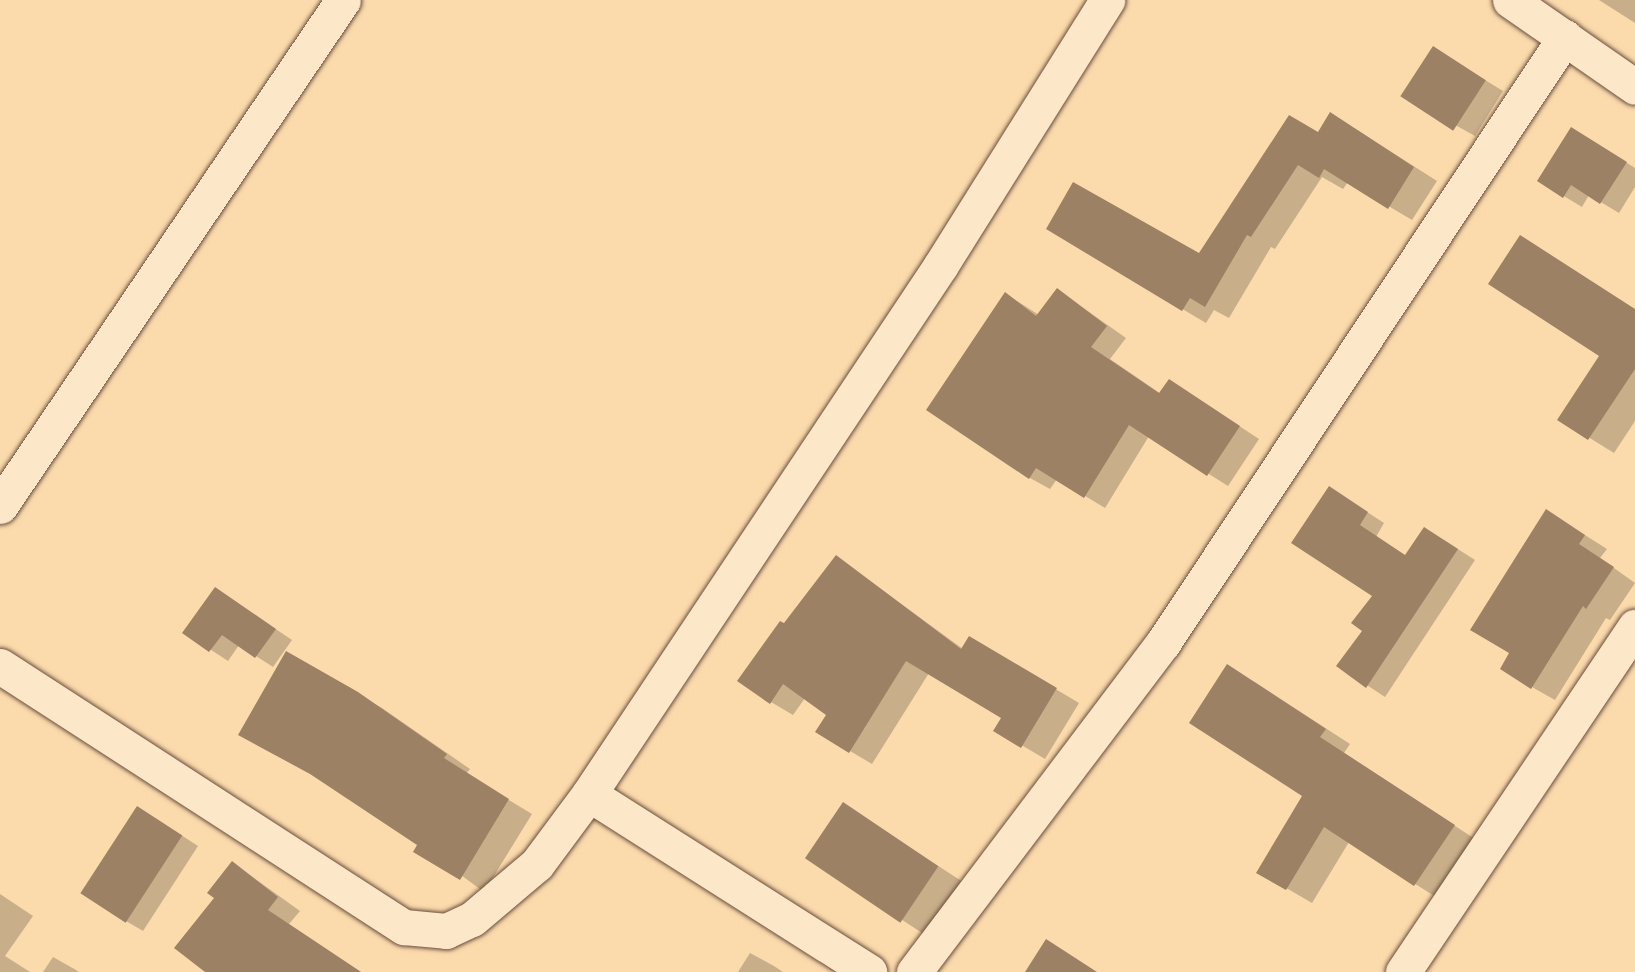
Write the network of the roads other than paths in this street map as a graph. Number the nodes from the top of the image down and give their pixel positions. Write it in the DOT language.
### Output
graph roads {
  1 [pos="343,0"];
  2 [pos="1107,0"];
  3 [pos="1510,0"];
  4 [pos="1565,37"];
  5 [pos="1635,87"];
  6 [pos="0,506"];
  7 [pos="1635,627"];
  8 [pos="0,666"];
  9 [pos="589,794"];
  10 [pos="869,972"];
  11 [pos="914,972"];
  12 [pos="1402,972"];
  1 -- 6 [label="street"];
  2 -- 9 [label="street"];
  3 -- 4 [label="street"];
  4 -- 5 [label="street"];
  4 -- 11 [label="street"];
  7 -- 12 [label="street"];
  8 -- 9 [label="street"];
  9 -- 10 [label="street"];
}
